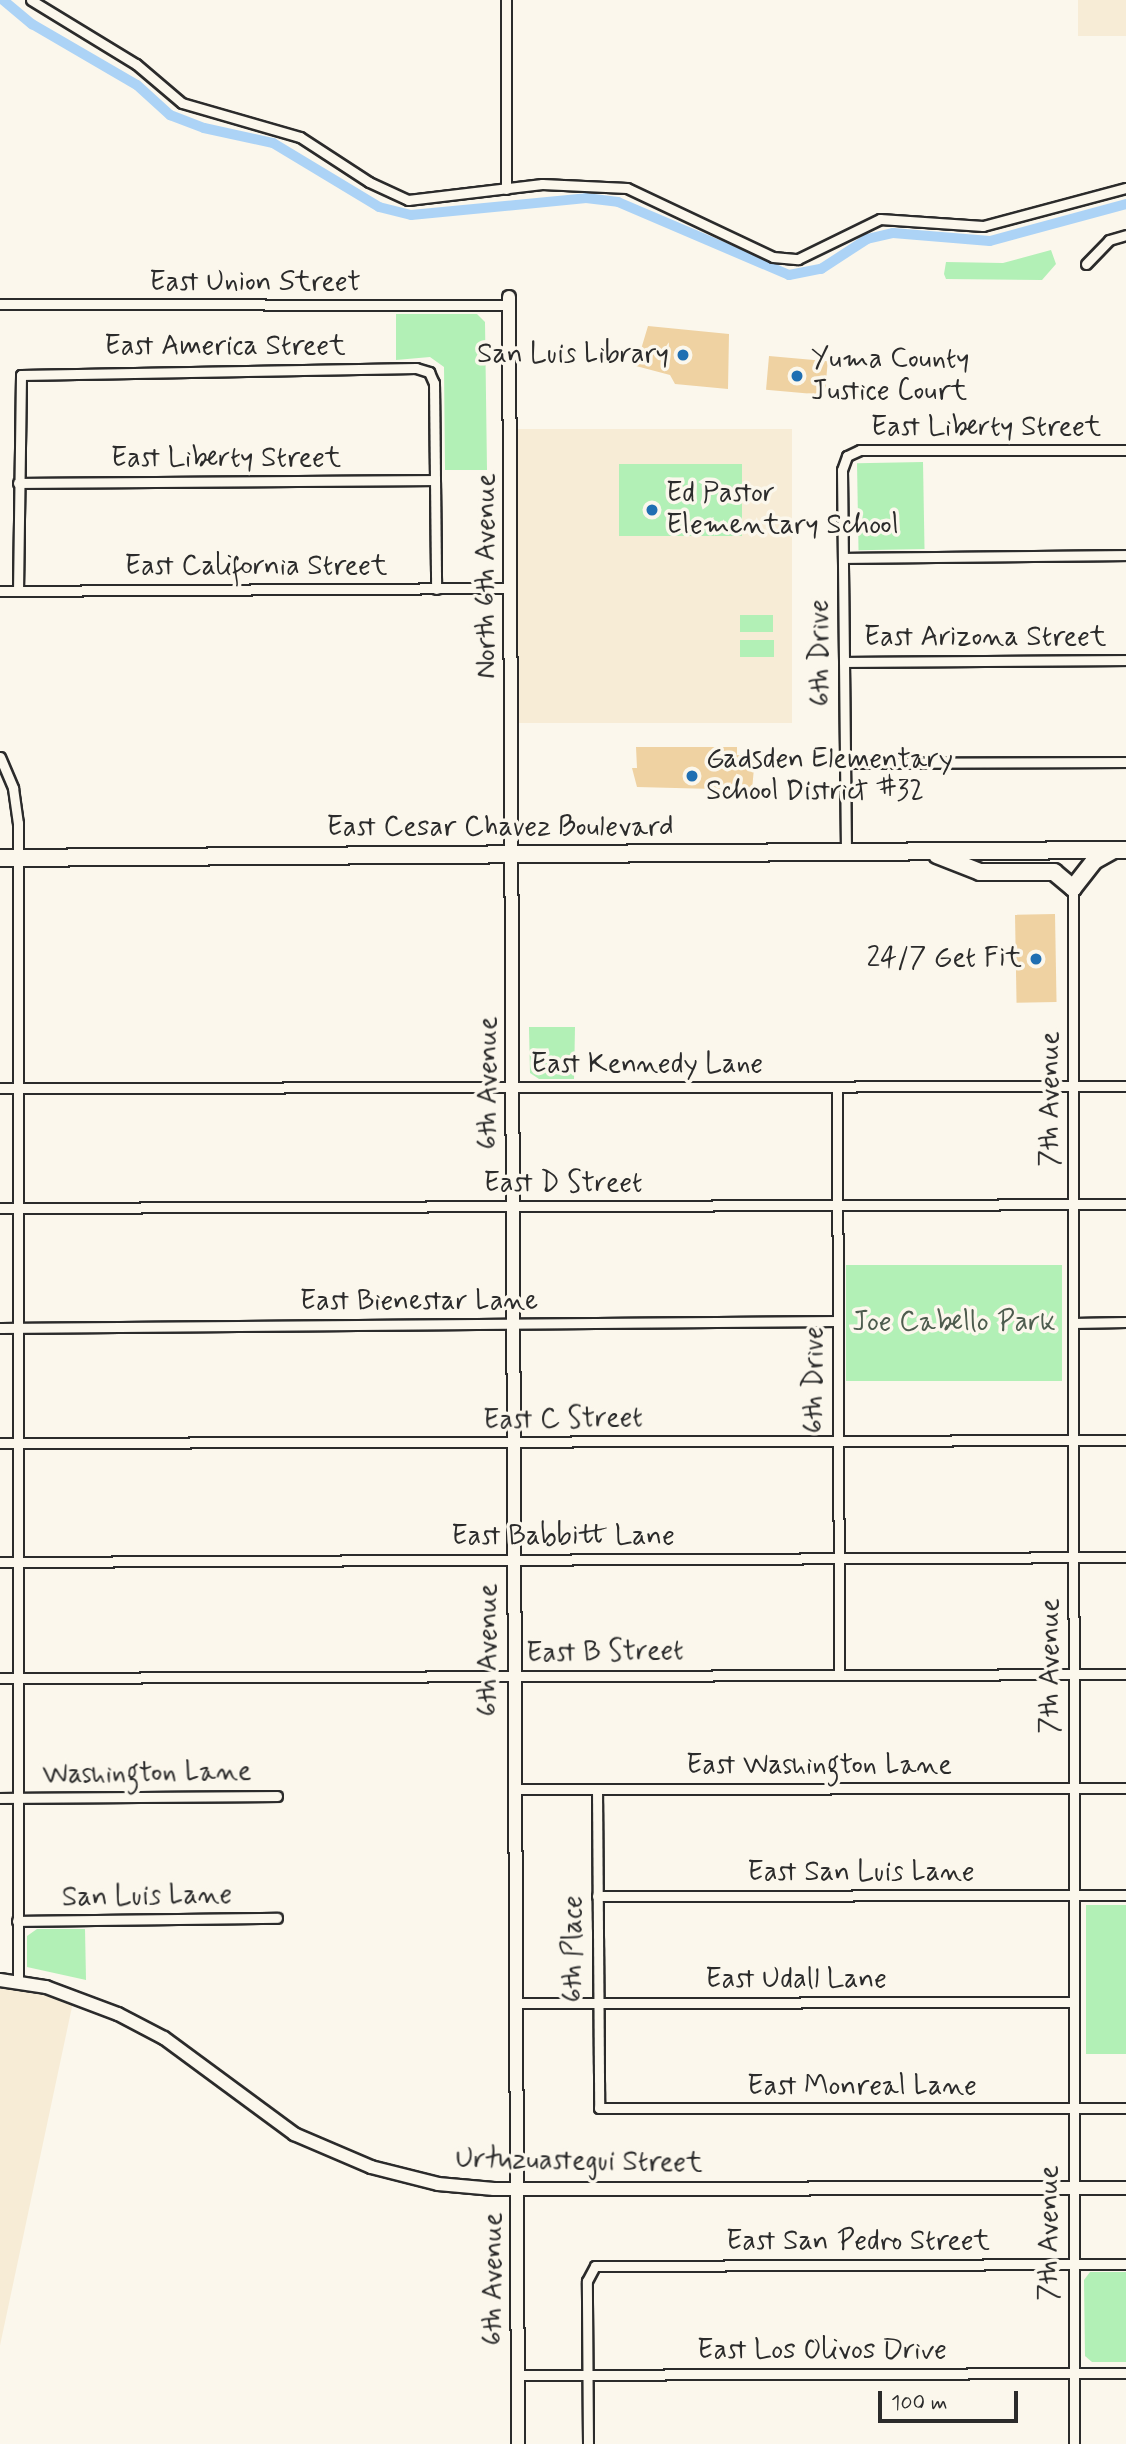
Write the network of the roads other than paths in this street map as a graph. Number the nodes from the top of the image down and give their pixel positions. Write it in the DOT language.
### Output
graph roads {
  1 [pos="31,0"];
  2 [pos="506,0"];
  3 [pos="1126,188"];
  4 [pos="506,189"];
  5 [pos="1126,235"];
  6 [pos="1086,264"];
  7 [pos="509,301"];
  8 [pos="0,304"];
  9 [pos="1126,450"];
  10 [pos="847,456"];
  11 [pos="435,480"];
  12 [pos="18,483"];
  13 [pos="1126,555"];
  14 [pos="843,558"];
  15 [pos="512,588"];
  16 [pos="436,589"];
  17 [pos="0,591"];
  18 [pos="18,591"];
  19 [pos="1126,660"];
  20 [pos="844,662"];
  21 [pos="0,757"];
  22 [pos="1126,762"];
  23 [pos="845,763"];
  24 [pos="1121,850"];
  25 [pos="928,851"];
  26 [pos="846,852"];
  27 [pos="513,855"];
  28 [pos="18,857"];
  29 [pos="0,858"];
  30 [pos="1073,888"];
  31 [pos="1073,1086"];
  32 [pos="1126,1086"];
  33 [pos="18,1087"];
  34 [pos="514,1087"];
  35 [pos="837,1087"];
  36 [pos="0,1088"];
  37 [pos="1074,1204"];
  38 [pos="1126,1204"];
  39 [pos="837,1205"];
  40 [pos="513,1207"];
  41 [pos="0,1208"];
  42 [pos="19,1208"];
  43 [pos="838,1321"];
  44 [pos="1073,1322"];
  45 [pos="1126,1322"];
  46 [pos="513,1324"];
  47 [pos="0,1328"];
  48 [pos="18,1328"];
  49 [pos="838,1440"];
  50 [pos="1073,1440"];
  51 [pos="1126,1440"];
  52 [pos="0,1443"];
  53 [pos="19,1443"];
  54 [pos="513,1444"];
  55 [pos="1074,1558"];
  56 [pos="1126,1558"];
  57 [pos="838,1559"];
  58 [pos="513,1560"];
  59 [pos="0,1562"];
  60 [pos="18,1562"];
  61 [pos="839,1673"];
  62 [pos="1074,1674"];
  63 [pos="1126,1674"];
  64 [pos="513,1676"];
  65 [pos="0,1678"];
  66 [pos="18,1678"];
  67 [pos="1074,1788"];
  68 [pos="1126,1788"];
  69 [pos="513,1789"];
  70 [pos="597,1789"];
  71 [pos="276,1796"];
  72 [pos="0,1798"];
  73 [pos="18,1798"];
  74 [pos="1074,1895"];
  75 [pos="1126,1895"];
  76 [pos="597,1896"];
  77 [pos="276,1918"];
  78 [pos="18,1921"];
  79 [pos="0,1980"];
  80 [pos="18,1981"];
  81 [pos="1073,2002"];
  82 [pos="518,2003"];
  83 [pos="596,2003"];
  84 [pos="599,2108"];
  85 [pos="1073,2108"];
  86 [pos="1126,2108"];
  87 [pos="1073,2188"];
  88 [pos="1126,2188"];
  89 [pos="518,2189"];
  90 [pos="1073,2264"];
  91 [pos="1126,2264"];
  92 [pos="1073,2373"];
  93 [pos="1126,2373"];
  94 [pos="518,2375"];
  95 [pos="588,2375"];
  96 [pos="518,2444"];
  97 [pos="588,2444"];
  98 [pos="1074,2444"];
  1 -- 4 [label="street"];
  2 -- 4 [label="street"];
  3 -- 4 [label="street"];
  5 -- 6 [label="street"];
  7 -- 8 [label="street, East Union Street"];
  7 -- 15 [label="street, North 6th Avenue"];
  9 -- 10 [label="street, East Liberty Street"];
  10 -- 14 [label="street, 6th Drive"];
  11 -- 12 [label="street, East Liberty Street"];
  11 -- 12 [label="street, East America Street"];
  11 -- 16 [label="street"];
  12 -- 18 [label="street"];
  13 -- 14 [label="street"];
  14 -- 20 [label="street, 6th Drive"];
  15 -- 16 [label="street, East California Street"];
  15 -- 27 [label="street, North 6th Avenue"];
  16 -- 18 [label="street, East California Street"];
  17 -- 18 [label="street, East California Street"];
  19 -- 20 [label="street, East Arizona Street"];
  20 -- 23 [label="street, 6th Drive"];
  21 -- 28 [label="street"];
  22 -- 23 [label="street"];
  23 -- 26 [label="street, 6th Drive"];
  24 -- 25 [label="highway, East Cesar Chavez Boulevard"];
  24 -- 30 [label="highway"];
  25 -- 26 [label="highway, East Cesar Chavez Boulevard"];
  25 -- 30 [label="highway"];
  26 -- 27 [label="highway, East Cesar Chavez Boulevard"];
  27 -- 28 [label="highway, East Cesar Chavez Boulevard"];
  27 -- 34 [label="street, 6th Avenue"];
  28 -- 29 [label="highway, East Cesar Chavez Boulevard"];
  28 -- 33 [label="street"];
  30 -- 31 [label="street, 7th Avenue"];
  31 -- 32 [label="street, East Kennedy Lane"];
  31 -- 35 [label="street, East Kennedy Lane"];
  31 -- 37 [label="street, 7th Avenue"];
  33 -- 34 [label="street, East Kennedy Lane"];
  33 -- 36 [label="street, East Kennedy Lane"];
  33 -- 42 [label="street"];
  34 -- 35 [label="street, East Kennedy Lane"];
  34 -- 40 [label="street, 6th Avenue"];
  35 -- 39 [label="street, 6th Drive"];
  37 -- 38 [label="street, East D Street"];
  37 -- 39 [label="street, East D Street"];
  37 -- 44 [label="street, 7th Avenue"];
  39 -- 40 [label="street, East D Street"];
  39 -- 43 [label="street, 6th Drive"];
  40 -- 42 [label="street, East D Street"];
  40 -- 46 [label="street, 6th Avenue"];
  41 -- 42 [label="street, East D Street"];
  42 -- 48 [label="street"];
  43 -- 46 [label="street, East Bienestar Lane"];
  43 -- 49 [label="street, 6th Drive"];
  44 -- 45 [label="street"];
  44 -- 50 [label="street, 7th Avenue"];
  46 -- 48 [label="street, East Bienestar Lane"];
  46 -- 54 [label="street, 6th Avenue"];
  47 -- 48 [label="street, East Bienestar Lane"];
  48 -- 53 [label="street"];
  49 -- 50 [label="street, East C Street"];
  49 -- 54 [label="street, East C Street"];
  49 -- 57 [label="street, 6th Drive"];
  50 -- 51 [label="street, East C Street"];
  50 -- 55 [label="street, 7th Avenue"];
  52 -- 53 [label="street, East C Street"];
  53 -- 54 [label="street, East C Street"];
  53 -- 60 [label="street"];
  54 -- 58 [label="street, 6th Avenue"];
  55 -- 56 [label="street, East Babbitt Lane"];
  55 -- 57 [label="street, East Babbitt Lane"];
  55 -- 62 [label="street, 7th Avenue"];
  57 -- 58 [label="street, East Babbitt Lane"];
  57 -- 61 [label="street, 6th Drive"];
  58 -- 60 [label="street, East Babbitt Lane"];
  58 -- 64 [label="street, 6th Avenue"];
  59 -- 60 [label="street, East Babbitt Lane"];
  60 -- 66 [label="street"];
  61 -- 62 [label="street, East B Street"];
  61 -- 64 [label="street, East B Street"];
  62 -- 63 [label="street, East B Street"];
  62 -- 67 [label="street, 7th Avenue"];
  64 -- 66 [label="street, East B Street"];
  64 -- 69 [label="street, 6th Avenue"];
  65 -- 66 [label="street, East B Street"];
  66 -- 73 [label="street"];
  67 -- 68 [label="street, East Washington Lane"];
  67 -- 70 [label="street, East Washington Lane"];
  67 -- 74 [label="street, 7th Avenue"];
  69 -- 70 [label="street, East Washington Lane"];
  69 -- 82 [label="street, 6th Avenue"];
  70 -- 76 [label="street, 6th Place"];
  71 -- 73 [label="street, Washington Lane"];
  72 -- 73 [label="street"];
  73 -- 78 [label="street"];
  74 -- 75 [label="street, East San Luis Lane"];
  74 -- 76 [label="street, East San Luis Lane"];
  74 -- 81 [label="street, 7th Avenue"];
  76 -- 83 [label="street, 6th Place"];
  77 -- 78 [label="street, San Luis Lane"];
  78 -- 80 [label="street"];
  79 -- 80 [label="street, Urtuzuastegui Street"];
  80 -- 89 [label="street, Urtuzuastegui Street"];
  81 -- 83 [label="street, East Udall Lane"];
  81 -- 85 [label="street, 7th Avenue"];
  82 -- 83 [label="street, East Udall Lane"];
  82 -- 89 [label="street, 6th Avenue"];
  83 -- 84 [label="street, 6th Place"];
  84 -- 85 [label="street, East Monreal Lane"];
  85 -- 86 [label="street, East Monreal Lane"];
  85 -- 87 [label="street, 7th Avenue"];
  87 -- 88 [label="street, Urtuzuastegui Street"];
  87 -- 89 [label="street, Urtuzuastegui Street"];
  87 -- 90 [label="street, 7th Avenue"];
  89 -- 94 [label="street, 6th Avenue"];
  90 -- 91 [label="street, East San Pedro Street"];
  90 -- 92 [label="street, 7th Avenue"];
  90 -- 95 [label="street, East San Pedro Street"];
  92 -- 93 [label="street, East Los Olivos Drive"];
  92 -- 95 [label="street, East Los Olivos Drive"];
  92 -- 98 [label="street, 7th Avenue"];
  94 -- 95 [label="street, East Los Olivos Drive"];
  94 -- 96 [label="street, 6th Avenue"];
  95 -- 97 [label="street"];
}
